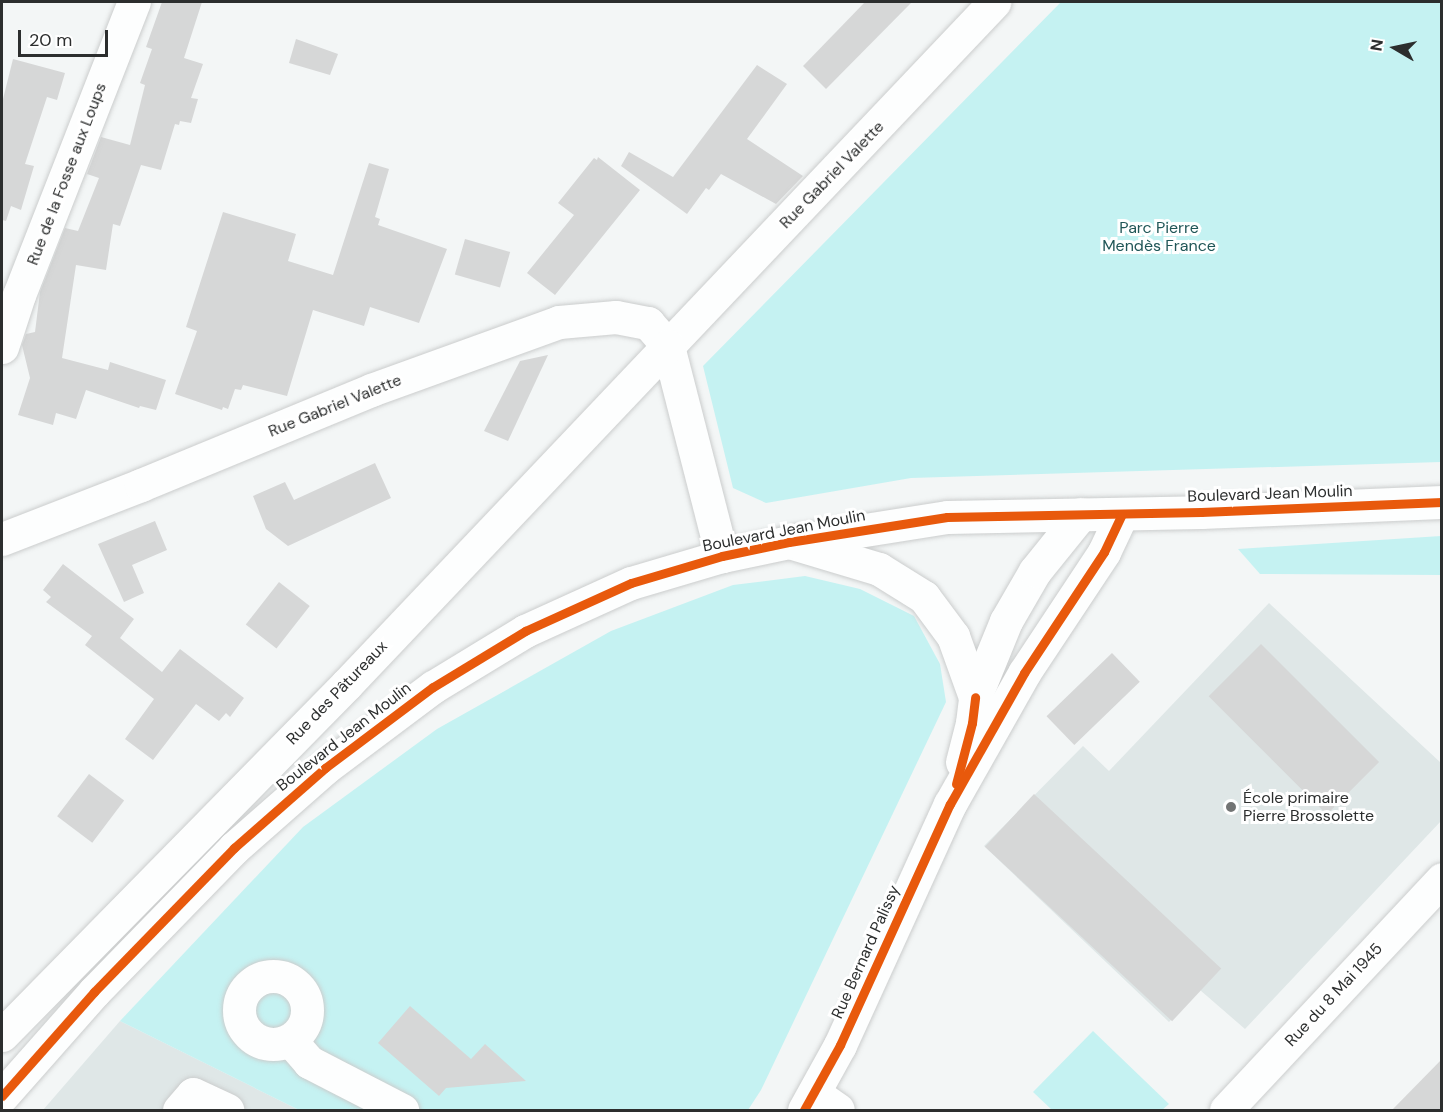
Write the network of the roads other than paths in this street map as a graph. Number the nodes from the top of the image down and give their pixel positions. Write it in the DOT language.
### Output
graph roads {
  1 [pos="134,2"];
  2 [pos="994,2"];
  3 [pos="668,346"];
  4 [pos="2,348"];
  5 [pos="1442,501"];
  6 [pos="1081,514"];
  7 [pos="1122,514"];
  8 [pos="2,538"];
  9 [pos="789,542"];
  10 [pos="722,556"];
  11 [pos="975,697"];
  12 [pos="950,804"];
  13 [pos="1442,879"];
  14 [pos="2,1035"];
  15 [pos="290,1040"];
  16 [pos="2,1096"];
  17 [pos="819,1105"];
  18 [pos="179,1110"];
  19 [pos="228,1110"];
  20 [pos="402,1110"];
  21 [pos="1226,1110"];
  1 -- 4 [label="street, Rue de la Fosse aux Loups"];
  2 -- 3 [label="street, Rue Gabriel Valette"];
  3 -- 8 [label="street, Rue Gabriel Valette"];
  3 -- 10 [label="street, Rue Gabriel Valette"];
  3 -- 14 [label="street, Rue des Pâtureaux"];
  5 -- 7 [label="street, Boulevard Jean Moulin"];
  6 -- 7 [label="street, Boulevard Jean Moulin"];
  6 -- 9 [label="street, Boulevard Jean Moulin"];
  6 -- 11 [label="street, Rue Bernard Palissy"];
  7 -- 12 [label="street, Rue Bernard Palissy"];
  9 -- 10 [label="street, Boulevard Jean Moulin"];
  9 -- 11 [label="street, Rue Bernard Palissy"];
  10 -- 16 [label="street, Boulevard Jean Moulin"];
  11 -- 12 [label="street, Rue Bernard Palissy"];
  12 -- 17 [label="street, Rue Bernard Palissy"];
  13 -- 21 [label="street, Rue du 8 Mai 1945"];
  15 -- 20 [label="street"];
  18 -- 19 [label="street"];
}
